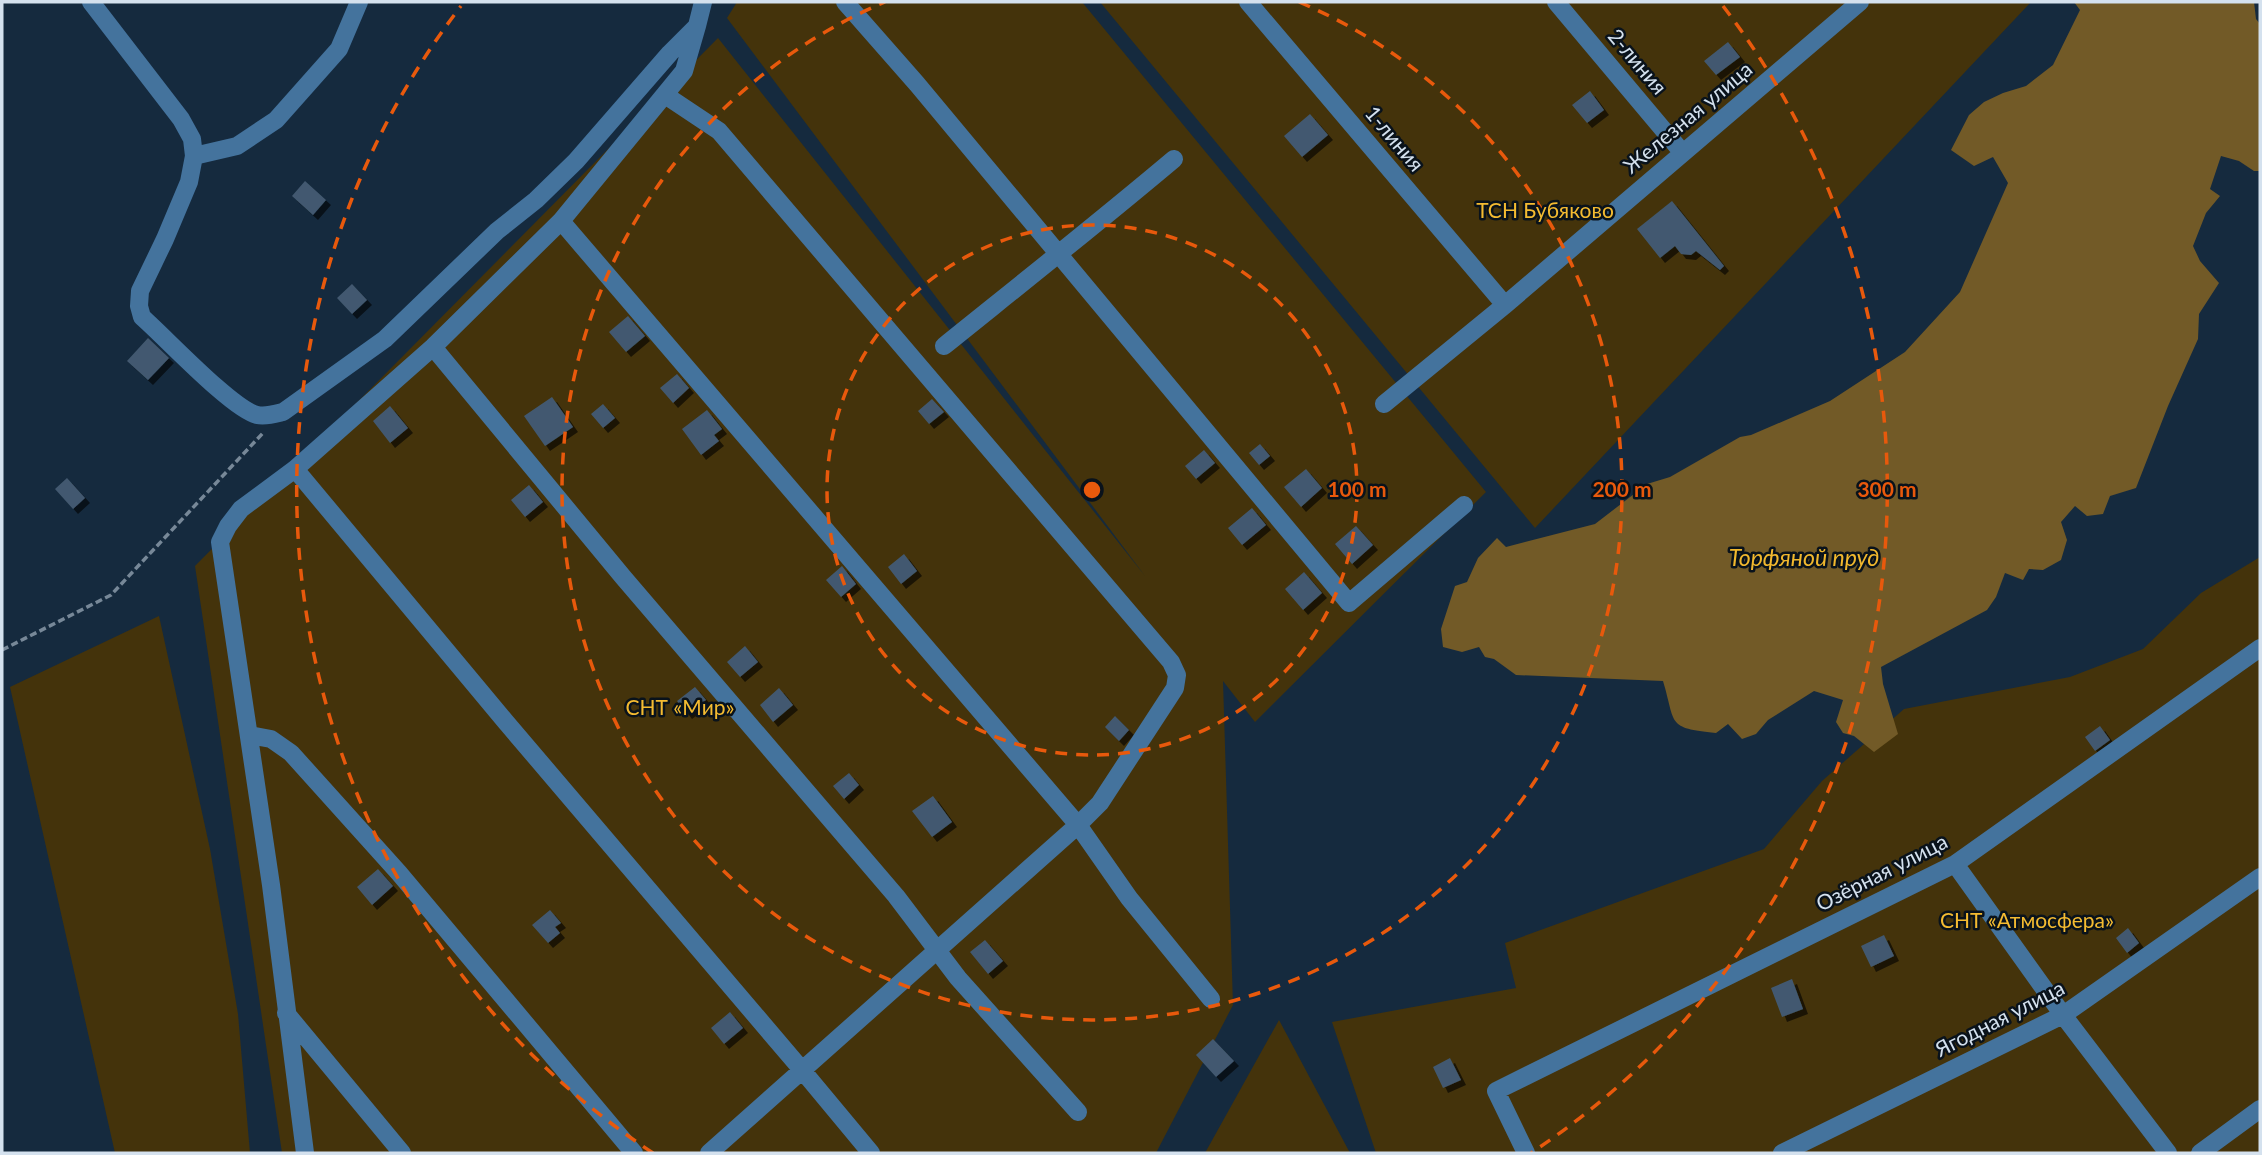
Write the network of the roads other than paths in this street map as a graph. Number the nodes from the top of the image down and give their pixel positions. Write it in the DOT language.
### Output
graph roads {
  1 [pos="91,2"];
  2 [pos="359,2"];
  3 [pos="703,2"];
  4 [pos="845,2"];
  5 [pos="1248,2"];
  6 [pos="1556,2"];
  7 [pos="1860,2"];
  8 [pos="697,26"];
  9 [pos="665,95"];
  10 [pos="1682,152"];
  11 [pos="194,156"];
  12 [pos="1174,159"];
  13 [pos="561,221"];
  14 [pos="1057,254"];
  15 [pos="1505,305"];
  16 [pos="944,346"];
  17 [pos="433,347"];
  18 [pos="1384,404"];
  19 [pos="295,469"];
  20 [pos="1464,505"];
  21 [pos="2260,648"];
  22 [pos="249,735"];
  23 [pos="1078,825"];
  24 [pos="1955,864"];
  25 [pos="2260,877"];
  26 [pos="938,949"];
  27 [pos="1211,999"];
  28 [pos="286,1013"];
  29 [pos="2063,1015"];
  30 [pos="802,1070"];
  31 [pos="2260,1109"];
  32 [pos="1078,1112"];
  33 [pos="305,1153"];
  34 [pos="402,1153"];
  35 [pos="634,1153"];
  36 [pos="709,1153"];
  37 [pos="871,1153"];
  38 [pos="1526,1153"];
  39 [pos="1782,1153"];
  40 [pos="2168,1153"];
  41 [pos="2200,1153"];
  1 -- 11 [label="street"];
  2 -- 11 [label="street"];
  3 -- 8 [label="street"];
  4 -- 14 [label="street"];
  5 -- 15 [label="street, 1-линия"];
  6 -- 10 [label="street, 2-линия"];
  7 -- 10 [label="street, Железная улица"];
  8 -- 9 [label="street"];
  8 -- 11 [label="street"];
  9 -- 13 [label="street"];
  9 -- 23 [label="street"];
  10 -- 15 [label="street, Железная улица"];
  12 -- 14 [label="street"];
  13 -- 17 [label="street"];
  13 -- 23 [label="street"];
  14 -- 16 [label="street"];
  14 -- 20 [label="street"];
  15 -- 18 [label="street, Железная улица"];
  17 -- 19 [label="street"];
  17 -- 26 [label="street"];
  19 -- 22 [label="street"];
  19 -- 30 [label="street"];
  21 -- 24 [label="street, Озёрная улица"];
  22 -- 28 [label="street"];
  22 -- 35 [label="street"];
  23 -- 26 [label="street"];
  23 -- 27 [label="street"];
  24 -- 29 [label="street"];
  24 -- 38 [label="street, Озёрная улица"];
  25 -- 29 [label="street, Ягодная улица"];
  26 -- 30 [label="street"];
  26 -- 32 [label="street"];
  28 -- 33 [label="street"];
  28 -- 34 [label="street"];
  29 -- 39 [label="street, Ягодная улица"];
  29 -- 40 [label="street"];
  30 -- 36 [label="street"];
  30 -- 37 [label="street"];
  31 -- 41 [label="street"];
}
